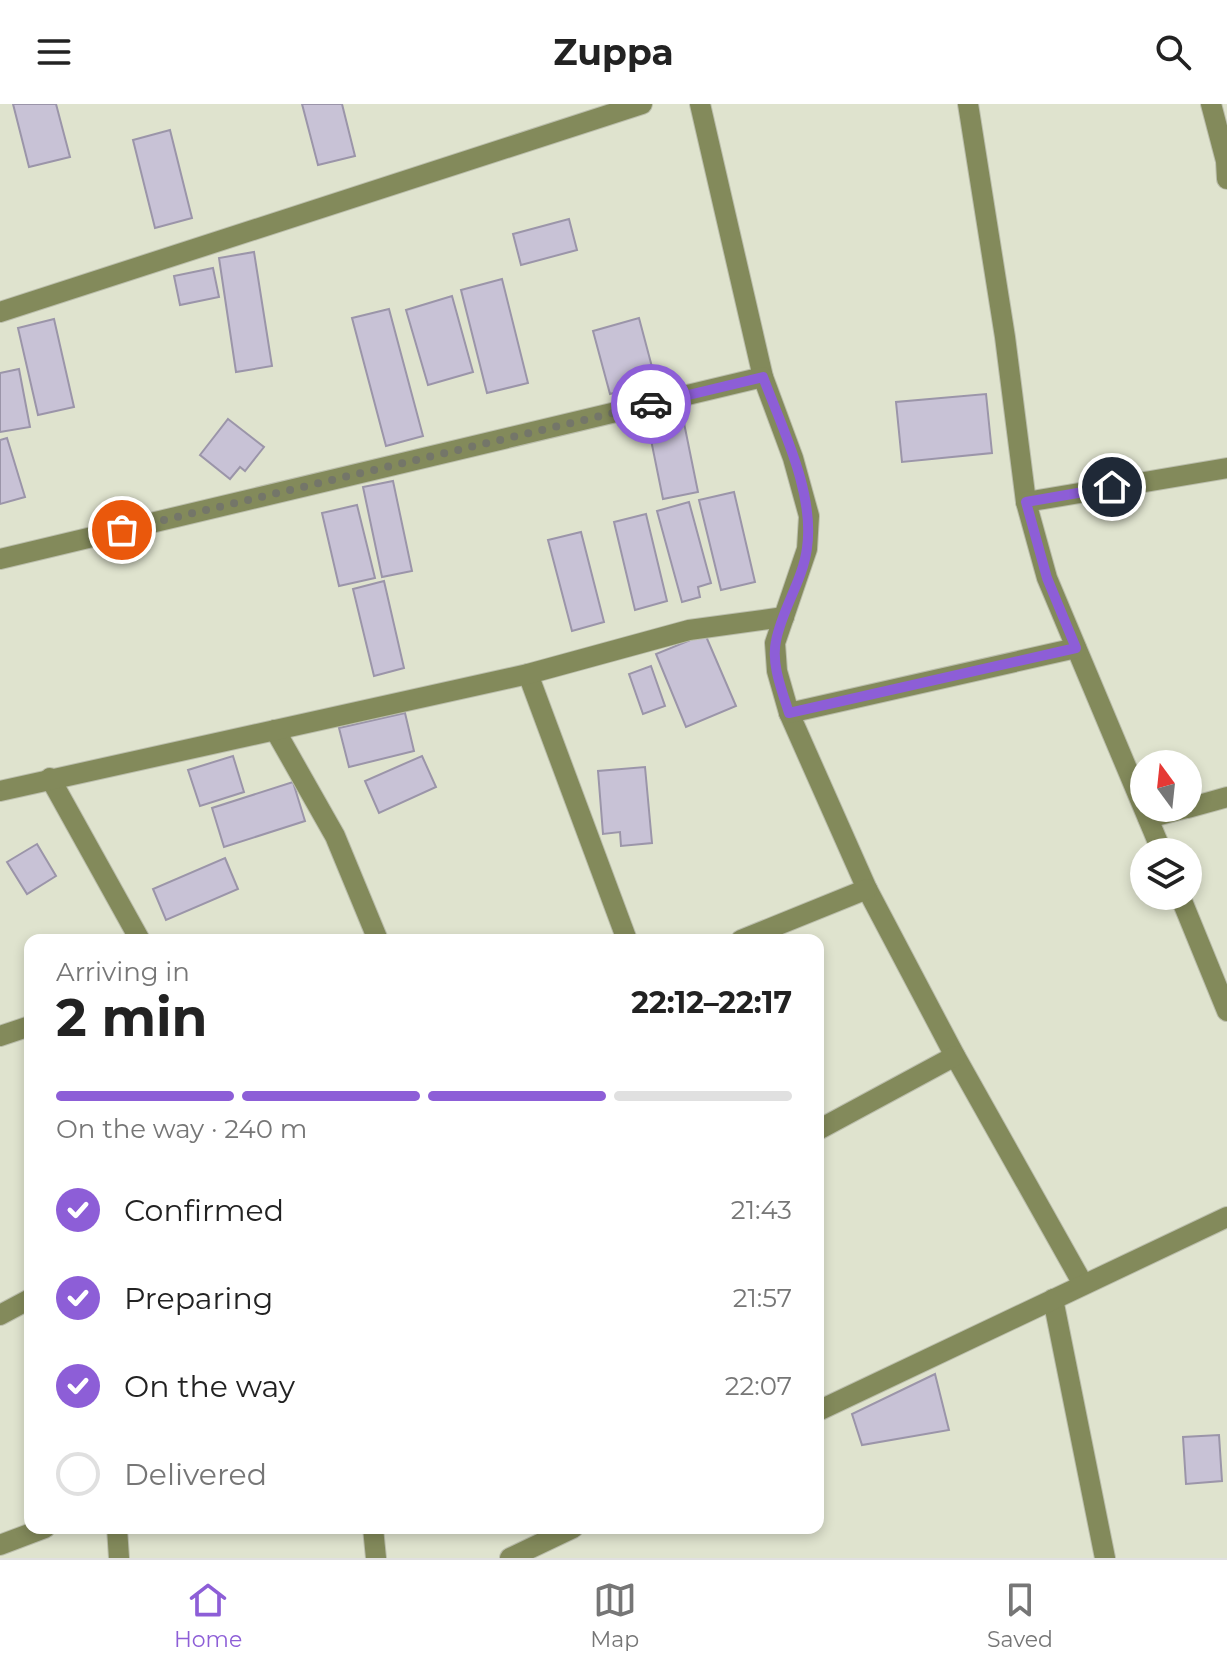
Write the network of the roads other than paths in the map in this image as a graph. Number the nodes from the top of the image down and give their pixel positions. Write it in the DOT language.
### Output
graph roads {
  1 [pos="642,104"];
  2 [pos="700,104"];
  3 [pos="968,104"];
  4 [pos="1211,104"];
  5 [pos="1227,161"];
  6 [pos="1227,179"];
  7 [pos="0,312"];
  8 [pos="763,377"];
  9 [pos="1227,468"];
  10 [pos="1026,502"];
  11 [pos="0,559"];
  12 [pos="784,617"];
  13 [pos="1076,648"];
  14 [pos="528,674"];
  15 [pos="789,713"];
  16 [pos="275,730"];
  17 [pos="1130,776"];
  18 [pos="50,778"];
  19 [pos="0,791"];
  20 [pos="1227,797"];
  21 [pos="1202,804"];
  22 [pos="867,889"];
  23 [pos="1186,910"];
  24 [pos="137,934"];
  25 [pos="376,934"];
  26 [pos="625,934"];
  27 [pos="756,934"];
  28 [pos="1227,1011"];
  29 [pos="24,1028"];
  30 [pos="0,1036"];
  31 [pos="955,1056"];
  32 [pos="824,1127"];
  33 [pos="1227,1217"];
  34 [pos="1083,1284"];
  35 [pos="1053,1299"];
  36 [pos="24,1302"];
  37 [pos="0,1315"];
  38 [pos="824,1408"];
  39 [pos="29,1534"];
  40 [pos="117,1534"];
  41 [pos="374,1534"];
  42 [pos="560,1534"];
  43 [pos="0,1545"];
  44 [pos="119,1558"];
  45 [pos="376,1558"];
  46 [pos="510,1558"];
  47 [pos="1105,1558"];
  1 -- 7 [label="street"];
  2 -- 8 [label="street"];
  3 -- 10 [label="street"];
  4 -- 5 [label="street"];
  5 -- 6 [label="street"];
  8 -- 11 [label="street"];
  8 -- 12 [label="street"];
  9 -- 10 [label="street"];
  10 -- 13 [label="street"];
  12 -- 14 [label="street"];
  12 -- 15 [label="street"];
  13 -- 15 [label="street"];
  13 -- 17 [label="street"];
  14 -- 16 [label="street"];
  14 -- 26 [label="street"];
  15 -- 22 [label="street"];
  16 -- 18 [label="street"];
  16 -- 25 [label="street"];
  18 -- 19 [label="street"];
  18 -- 24 [label="street"];
  20 -- 21 [label="street"];
  22 -- 27 [label="street"];
  22 -- 31 [label="street"];
  23 -- 28 [label="street"];
  29 -- 30 [label="street"];
  31 -- 32 [label="street"];
  31 -- 34 [label="street"];
  33 -- 34 [label="street"];
  34 -- 35 [label="street"];
  35 -- 38 [label="street"];
  35 -- 47 [label="street"];
  36 -- 37 [label="street"];
  39 -- 43 [label="street"];
  40 -- 44 [label="street"];
  41 -- 45 [label="street"];
  42 -- 46 [label="street"];
}
